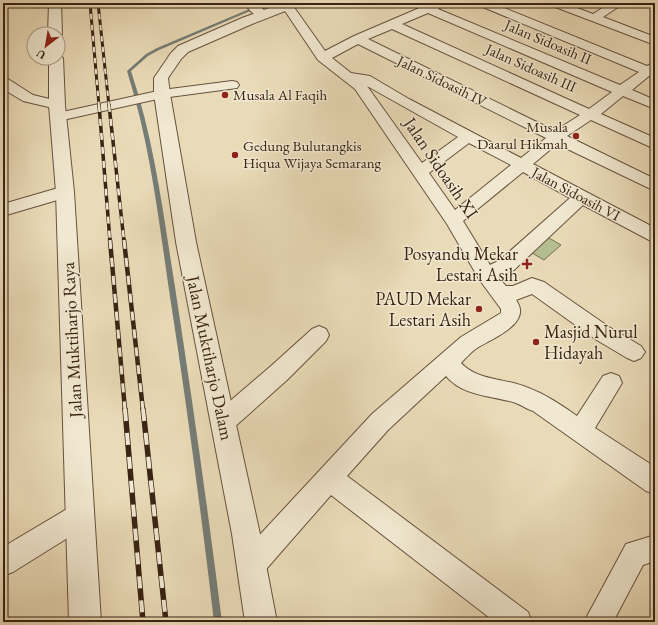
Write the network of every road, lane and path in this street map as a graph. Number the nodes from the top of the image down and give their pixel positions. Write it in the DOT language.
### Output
graph roads {
  1 [pos="55,3"];
  2 [pos="441,3"];
  3 [pos="482,3"];
  4 [pos="554,3"];
  5 [pos="617,3"];
  6 [pos="291,4"];
  7 [pos="257,9"];
  8 [pos="429,9"];
  9 [pos="594,18"];
  10 [pos="392,24"];
  11 [pos="55,26"];
  12 [pos="358,39"];
  13 [pos="655,41"];
  14 [pos="323,57"];
  15 [pos="56,66"];
  16 [pos="652,70"];
  17 [pos="348,75"];
  18 [pos="3,82"];
  19 [pos="232,85"];
  20 [pos="622,91"];
  21 [pos="157,95"];
  22 [pos="655,105"];
  23 [pos="57,111"];
  24 [pos="591,114"];
  25 [pos="469,136"];
  26 [pos="556,137"];
  27 [pos="655,144"];
  28 [pos="521,165"];
  29 [pos="420,172"];
  30 [pos="655,186"];
  31 [pos="65,192"];
  32 [pos="582,196"];
  33 [pos="4,209"];
  34 [pos="453,220"];
  35 [pos="655,236"];
  36 [pos="486,274"];
  37 [pos="506,304"];
  38 [pos="319,335"];
  39 [pos="634,352"];
  40 [pos="448,363"];
  41 [pos="611,383"];
  42 [pos="223,422"];
  43 [pos="581,430"];
  44 [pos="330,479"];
  45 [pos="655,482"];
  46 [pos="80,515"];
  47 [pos="655,548"];
  48 [pos="3,562"];
  49 [pos="251,565"];
  50 [pos="86,622"];
  51 [pos="261,622"];
  52 [pos="518,622"];
  53 [pos="598,622"];
  1 -- 11 [label="street"];
  2 -- 8 [label="street"];
  3 -- 16 [label="street"];
  4 -- 9 [label="street"];
  5 -- 9 [label="street"];
  6 -- 7 [label="street, Jalan Muktiharjo Dalam"];
  6 -- 14 [label="street, Jalan Sidoasih XI"];
  7 -- 21 [label="street, Jalan Muktiharjo Dalam"];
  8 -- 10 [label="street"];
  8 -- 20 [label="street, Jalan Sidoasih II"];
  9 -- 13 [label="street"];
  10 -- 12 [label="street"];
  10 -- 24 [label="street, Jalan Sidoasih III"];
  12 -- 14 [label="street"];
  12 -- 26 [label="street, Jalan Sidoasih IV"];
  14 -- 17 [label="street, Jalan Sidoasih XI"];
  15 -- 23 [label="street, Jalan Muktiharjo Raya"];
  16 -- 20 [label="street"];
  17 -- 25 [label="street, Jalan Sidoasih VI"];
  17 -- 29 [label="street, Jalan Sidoasih XI"];
  18 -- 23 [label="street"];
  19 -- 21 [label="street"];
  20 -- 22 [label="street, Jalan Sidoasih II"];
  20 -- 24 [label="street"];
  21 -- 23 [label="street"];
  21 -- 42 [label="street, Jalan Muktiharjo Dalam"];
  23 -- 31 [label="street, Jalan Muktiharjo Raya"];
  24 -- 26 [label="street"];
  24 -- 27 [label="street, Jalan Sidoasih III"];
  25 -- 28 [label="street, Jalan Sidoasih VI"];
  25 -- 29 [label="street"];
  26 -- 28 [label="street"];
  26 -- 30 [label="street, Jalan Sidoasih IV"];
  28 -- 32 [label="street, Jalan Sidoasih VI"];
  28 -- 34 [label="street"];
  29 -- 34 [label="street, Jalan Sidoasih XI"];
  31 -- 33 [label="street"];
  31 -- 46 [label="street, Jalan Muktiharjo Raya"];
  32 -- 35 [label="street, Jalan Sidoasih VI"];
  32 -- 36 [label="street"];
  34 -- 36 [label="street, Jalan Sidoasih XI"];
  36 -- 37 [label="street, Jalan Sidoasih XI"];
  37 -- 39 [label="street"];
  37 -- 40 [label="street"];
  38 -- 42 [label="street"];
  40 -- 43 [label="street"];
  40 -- 44 [label="street"];
  41 -- 43 [label="street"];
  42 -- 49 [label="street, Jalan Muktiharjo Dalam"];
  43 -- 45 [label="street"];
  44 -- 49 [label="street"];
  44 -- 52 [label="street"];
  46 -- 48 [label="street"];
  46 -- 50 [label="street, Jalan Muktiharjo Raya"];
  47 -- 53 [label="street"];
  49 -- 51 [label="street, Jalan Muktiharjo Dalam"];
}
